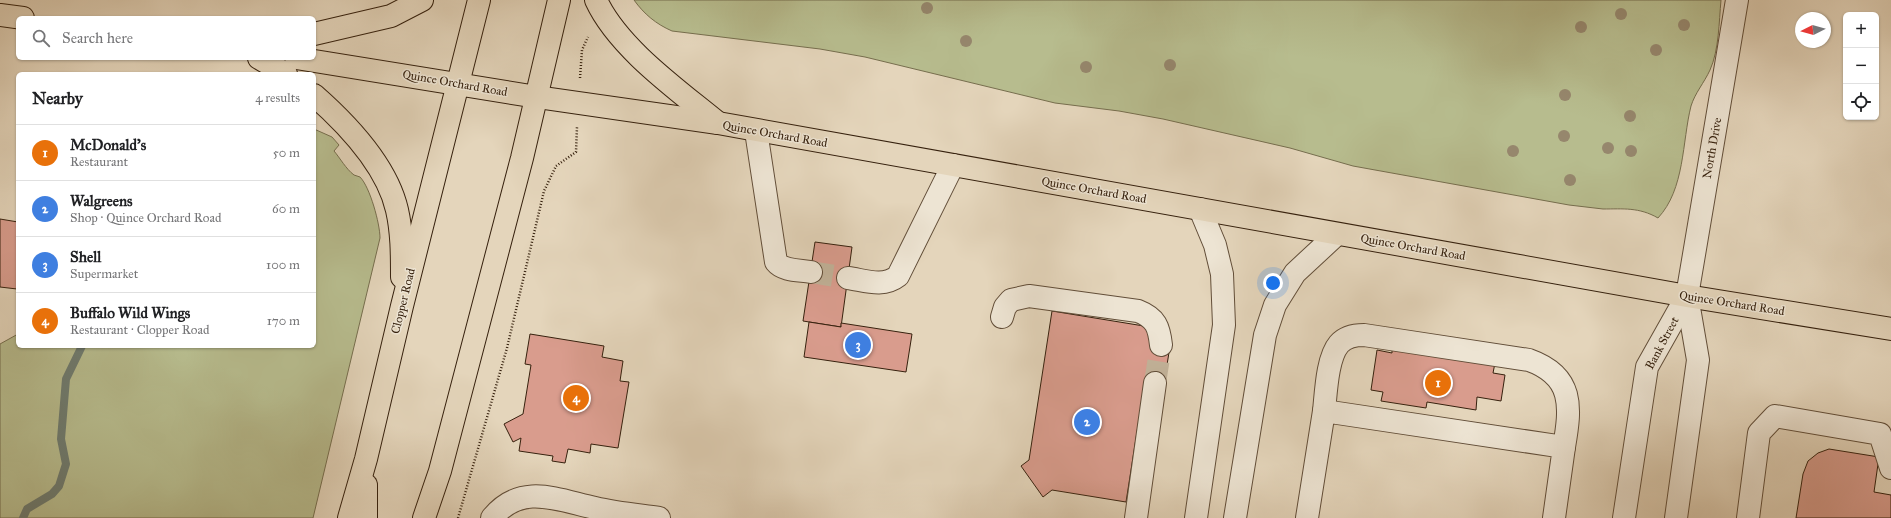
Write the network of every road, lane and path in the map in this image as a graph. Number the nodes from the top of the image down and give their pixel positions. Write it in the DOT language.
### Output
graph roads {
  1 [pos="422,0"];
  2 [pos="479,0"];
  3 [pos="559,0"];
  4 [pos="596,0"];
  5 [pos="1738,0"];
  6 [pos="0,15"];
  7 [pos="16,17"];
  8 [pos="316,34"];
  9 [pos="262,60"];
  10 [pos="309,60"];
  11 [pos="283,72"];
  12 [pos="459,84"];
  13 [pos="316,97"];
  14 [pos="537,97"];
  15 [pos="718,123"];
  16 [pos="756,131"];
  17 [pos="576,152"];
  18 [pos="953,165"];
  19 [pos="1200,209"];
  20 [pos="1337,234"];
  21 [pos="811,272"];
  22 [pos="848,278"];
  23 [pos="1687,296"];
  24 [pos="402,306"];
  25 [pos="1002,317"];
  26 [pos="1891,329"];
  27 [pos="1161,345"];
  28 [pos="1155,383"];
  29 [pos="1324,411"];
  30 [pos="1564,447"];
  31 [pos="366,459"];
  32 [pos="1891,468"];
  33 [pos="595,508"];
  34 [pos="349,518"];
  35 [pos="366,518"];
  36 [pos="424,518"];
  37 [pos="458,518"];
  38 [pos="492,518"];
  39 [pos="512,518"];
  40 [pos="659,518"];
  41 [pos="1136,518"];
  42 [pos="1196,518"];
  43 [pos="1236,518"];
  44 [pos="1307,518"];
  45 [pos="1554,518"];
  46 [pos="1624,518"];
  47 [pos="1676,518"];
  48 [pos="1748,518"];
  1 -- 8 [label="main road"];
  2 -- 12 [label="main road, Clopper Road"];
  3 -- 14 [label="main road"];
  4 -- 15 [label="main road"];
  5 -- 23 [label="street, North Drive"];
  6 -- 7 [label="main road"];
  9 -- 11 [label="main road"];
  10 -- 12 [label="main road, Quince Orchard Road"];
  12 -- 14 [label="main road, Quince Orchard Road"];
  12 -- 24 [label="main road, Clopper Road"];
  13 -- 24 [label="main road"];
  14 -- 15 [label="main road, Quince Orchard Road"];
  14 -- 36 [label="main road"];
  15 -- 16 [label="main road, Quince Orchard Road"];
  16 -- 18 [label="main road, Quince Orchard Road"];
  16 -- 21 [label="street"];
  17 -- 37 [label="path"];
  18 -- 19 [label="main road, Quince Orchard Road"];
  18 -- 22 [label="street"];
  19 -- 20 [label="main road, Quince Orchard Road"];
  19 -- 42 [label="street"];
  20 -- 23 [label="main road, Quince Orchard Road"];
  20 -- 43 [label="street"];
  23 -- 26 [label="main road, Quince Orchard Road"];
  23 -- 46 [label="street, Bank Street"];
  23 -- 47 [label="street, Bank Street"];
  24 -- 31 [label="main road, Clopper Road"];
  25 -- 27 [label="street"];
  28 -- 41 [label="street"];
  29 -- 30 [label="street"];
  29 -- 30 [label="street"];
  29 -- 44 [label="street"];
  30 -- 45 [label="street"];
  31 -- 34 [label="main road, Clopper Road"];
  31 -- 35 [label="main road"];
  32 -- 48 [label="street"];
  33 -- 38 [label="street"];
  33 -- 39 [label="street"];
  33 -- 40 [label="street"];
}
